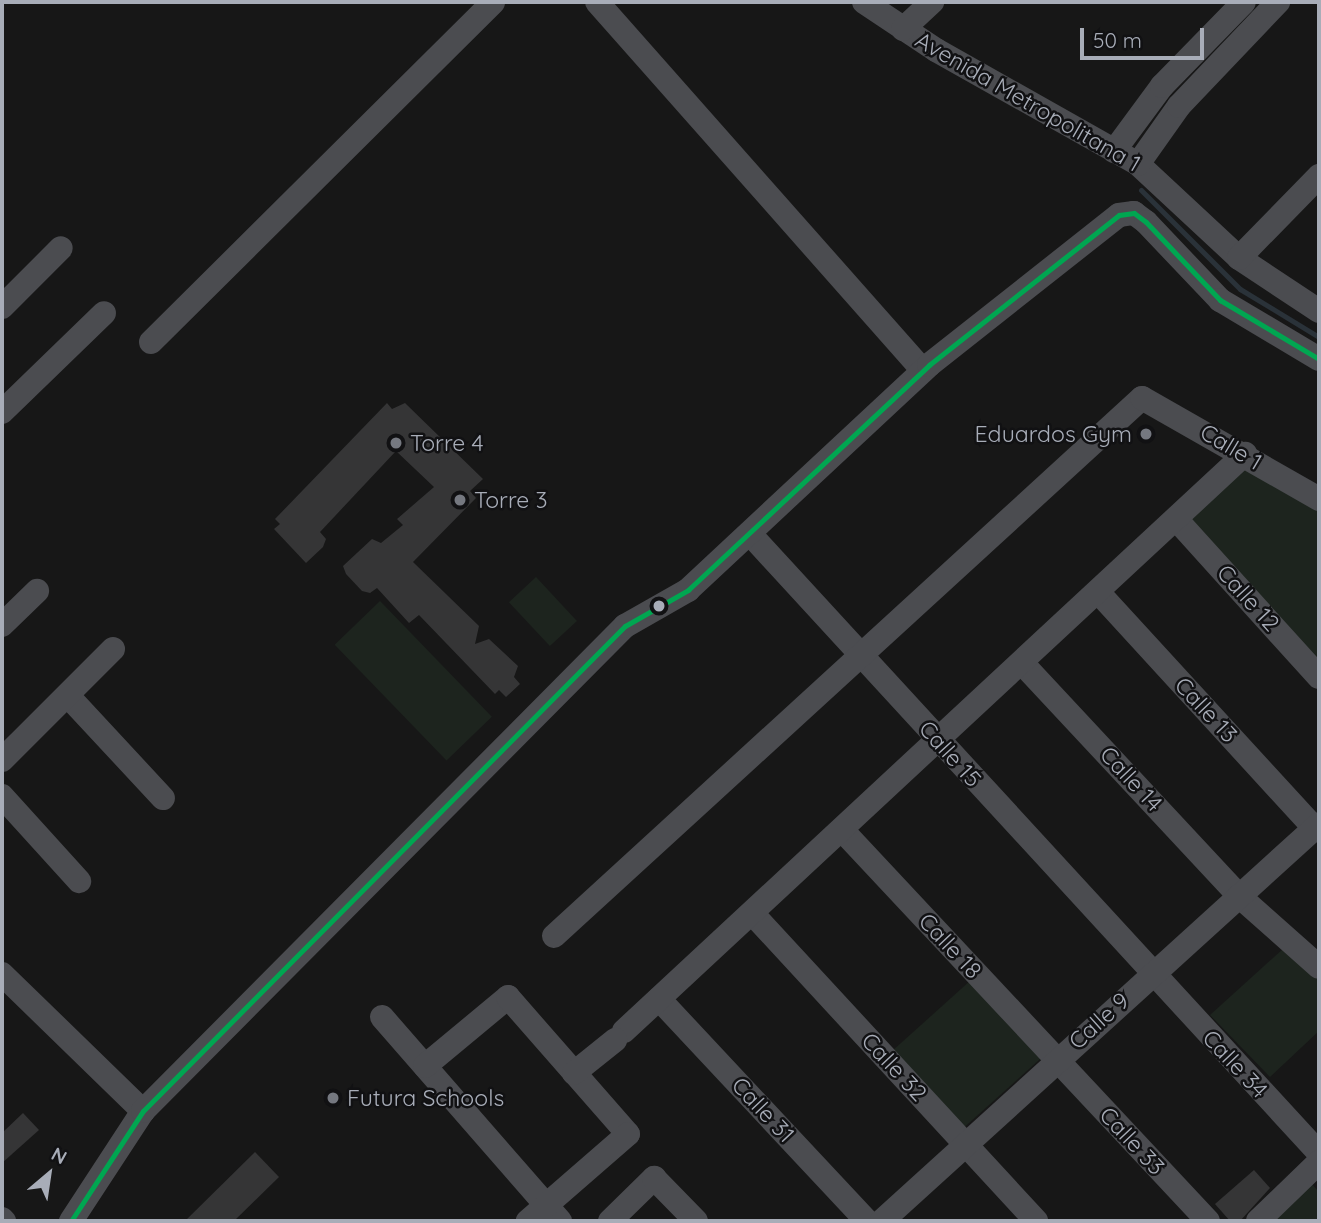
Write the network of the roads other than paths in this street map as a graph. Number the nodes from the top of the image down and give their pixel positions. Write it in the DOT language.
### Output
graph roads {
  1 [pos="493,2"];
  2 [pos="597,2"];
  3 [pos="864,2"];
  4 [pos="932,2"];
  5 [pos="1244,2"];
  6 [pos="1278,2"];
  7 [pos="903,29"];
  8 [pos="1114,151"];
  9 [pos="1138,164"];
  10 [pos="1319,176"];
  11 [pos="61,248"];
  12 [pos="1239,258"];
  13 [pos="2,307"];
  14 [pos="1319,311"];
  15 [pos="104,313"];
  16 [pos="151,342"];
  17 [pos="1319,359"];
  18 [pos="923,370"];
  19 [pos="2,412"];
  20 [pos="1245,454"];
  21 [pos="1319,499"];
  22 [pos="1176,519"];
  23 [pos="750,534"];
  24 [pos="37,591"];
  25 [pos="1098,592"];
  26 [pos="2,625"];
  27 [pos="113,649"];
  28 [pos="863,656"];
  29 [pos="1022,663"];
  30 [pos="1319,677"];
  31 [pos="68,697"];
  32 [pos="939,742"];
  33 [pos="2,760"];
  34 [pos="2,796"];
  35 [pos="163,798"];
  36 [pos="1317,826"];
  37 [pos="843,831"];
  38 [pos="79,881"];
  39 [pos="1239,896"];
  40 [pos="752,913"];
  41 [pos="554,936"];
  42 [pos="1319,967"];
  43 [pos="2,974"];
  44 [pos="1151,974"];
  45 [pos="659,999"];
  46 [pos="382,1017"];
  47 [pos="1056,1060"];
  48 [pos="425,1066"];
  49 [pos="574,1073"];
  50 [pos="143,1111"];
  51 [pos="965,1144"];
  52 [pos="1319,1153"];
  53 [pos="1319,1161"];
  54 [pos="544,1216"];
  55 [pos="71,1221"];
  56 [pos="610,1221"];
  57 [pos="696,1221"];
  58 [pos="867,1221"];
  59 [pos="882,1221"];
  60 [pos="1036,1221"];
  61 [pos="1208,1221"];
  62 [pos="1258,1221"];
  1 -- 16 [label="street"];
  2 -- 18 [label="street"];
  3 -- 7 [label="street, Avenida Metropolitana 1"];
  4 -- 7 [label="street"];
  5 -- 8 [label="street"];
  6 -- 9 [label="street"];
  7 -- 8 [label="street, Avenida Metropolitana 1"];
  8 -- 9 [label="street, Avenida Metropolitana 1"];
  9 -- 12 [label="street, Avenida Metropolitana 1"];
  10 -- 12 [label="street"];
  11 -- 13 [label="street"];
  12 -- 14 [label="street, Avenida Metropolitana 1"];
  15 -- 19 [label="street"];
  17 -- 18 [label="street"];
  18 -- 23 [label="street"];
  20 -- 21 [label="street, Calle 1"];
  20 -- 22 [label="street"];
  20 -- 28 [label="street, Calle 1"];
  22 -- 25 [label="street"];
  22 -- 30 [label="street, Calle 12"];
  23 -- 28 [label="street, Calle 15"];
  23 -- 50 [label="street"];
  24 -- 26 [label="street"];
  25 -- 29 [label="street"];
  25 -- 36 [label="street, Calle 13"];
  27 -- 31 [label="street"];
  28 -- 32 [label="street, Calle 15"];
  28 -- 41 [label="street"];
  29 -- 32 [label="street"];
  29 -- 39 [label="street, Calle 14"];
  31 -- 33 [label="street"];
  31 -- 35 [label="street"];
  32 -- 37 [label="street"];
  32 -- 44 [label="street, Calle 15"];
  34 -- 38 [label="street"];
  36 -- 39 [label="street, Calle 9"];
  37 -- 40 [label="street"];
  37 -- 47 [label="street, Calle 18"];
  39 -- 42 [label="street, Calle 14"];
  39 -- 44 [label="street, Calle 9"];
  40 -- 45 [label="street"];
  40 -- 51 [label="street, Calle 32"];
  43 -- 50 [label="street"];
  44 -- 47 [label="street, Calle 9"];
  44 -- 52 [label="street, Calle 34"];
  45 -- 49 [label="street"];
  45 -- 58 [label="street, Calle 31"];
  46 -- 48 [label="street"];
  47 -- 51 [label="street, Calle 9"];
  47 -- 61 [label="street, Calle 33"];
  48 -- 49 [label="street"];
  48 -- 54 [label="street"];
  49 -- 54 [label="street"];
  50 -- 55 [label="street"];
  51 -- 59 [label="street, Calle 9"];
  51 -- 60 [label="street, Calle 32"];
  53 -- 62 [label="street"];
  56 -- 57 [label="street"];
}
